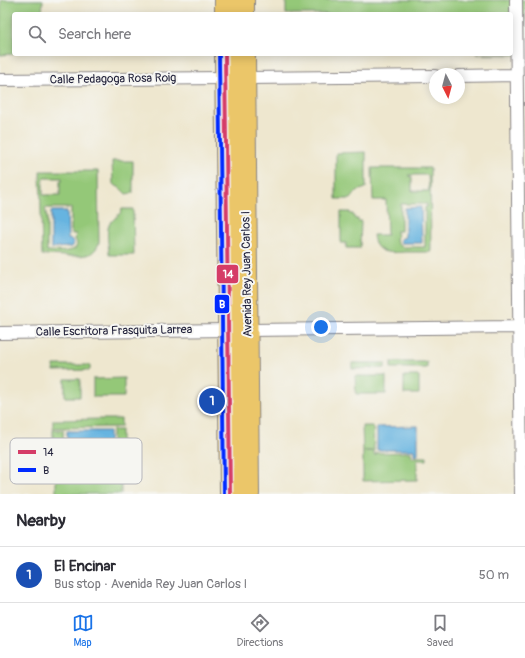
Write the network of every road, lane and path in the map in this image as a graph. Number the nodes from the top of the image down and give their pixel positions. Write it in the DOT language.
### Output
graph roads {
  1 [pos="225,0"];
  2 [pos="244,0"];
  3 [pos="516,0"];
  4 [pos="225,12"];
  5 [pos="244,12"];
  6 [pos="225,56"];
  7 [pos="245,56"];
  8 [pos="517,75"];
  9 [pos="429,76"];
  10 [pos="465,76"];
  11 [pos="225,78"];
  12 [pos="245,78"];
  13 [pos="0,80"];
  14 [pos="519,327"];
  15 [pos="238,330"];
  16 [pos="0,333"];
  17 [pos="230,494"];
  18 [pos="249,494"];
  19 [pos="521,494"];
  1 -- 4 [label="main road"];
  2 -- 5 [label="main road"];
  3 -- 8 [label="street"];
  6 -- 11 [label="main road, Avenida Rey Juan Carlos I"];
  7 -- 12 [label="main road, Avenida Rey Juan Carlos I"];
  8 -- 10 [label="street"];
  8 -- 14 [label="street"];
  9 -- 12 [label="street"];
  11 -- 13 [label="street, Calle Pedagoga Rosa Roig"];
  11 -- 15 [label="main road, Avenida Rey Juan Carlos I"];
  12 -- 15 [label="main road, Avenida Rey Juan Carlos I"];
  14 -- 15 [label="street, Calle Escritora Frasquita Larrea"];
  14 -- 19 [label="street"];
  15 -- 16 [label="street, Calle Escritora Frasquita Larrea"];
  15 -- 17 [label="main road, Avenida Rey Juan Carlos I"];
  15 -- 18 [label="main road, Avenida Rey Juan Carlos I"];
}
